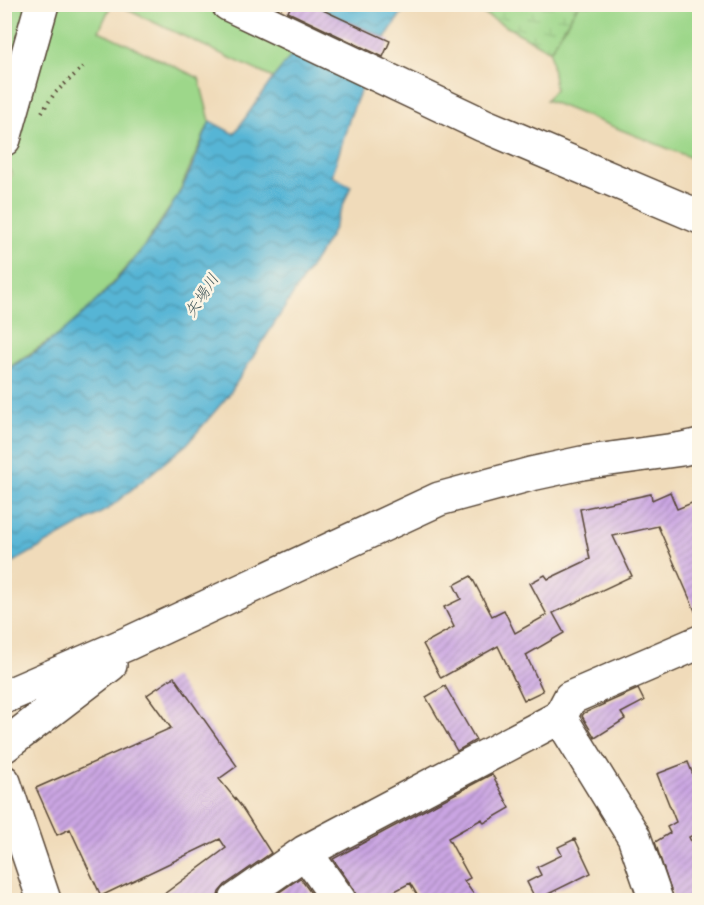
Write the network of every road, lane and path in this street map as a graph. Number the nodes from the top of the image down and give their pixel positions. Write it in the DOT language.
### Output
graph roads {
  1 [pos="42,4"];
  2 [pos="228,4"];
  3 [pos="86,64"];
  4 [pos="39,118"];
  5 [pos="10,151"];
  6 [pos="4,173"];
  7 [pos="699,218"];
  8 [pos="699,445"];
  9 [pos="699,642"];
  10 [pos="129,643"];
  11 [pos="4,698"];
  12 [pos="560,717"];
  13 [pos="4,746"];
  14 [pos="4,782"];
  15 [pos="305,852"];
  16 [pos="44,900"];
  17 [pos="236,900"];
  18 [pos="339,900"];
  19 [pos="656,900"];
  1 -- 5 [label="street"];
  2 -- 7 [label="street"];
  3 -- 4 [label="path"];
  5 -- 6 [label="path"];
  8 -- 10 [label="street"];
  9 -- 12 [label="street"];
  10 -- 11 [label="street"];
  10 -- 13 [label="street"];
  12 -- 15 [label="street"];
  12 -- 19 [label="street"];
  14 -- 16 [label="street"];
  15 -- 17 [label="street"];
  15 -- 18 [label="street"];
}
